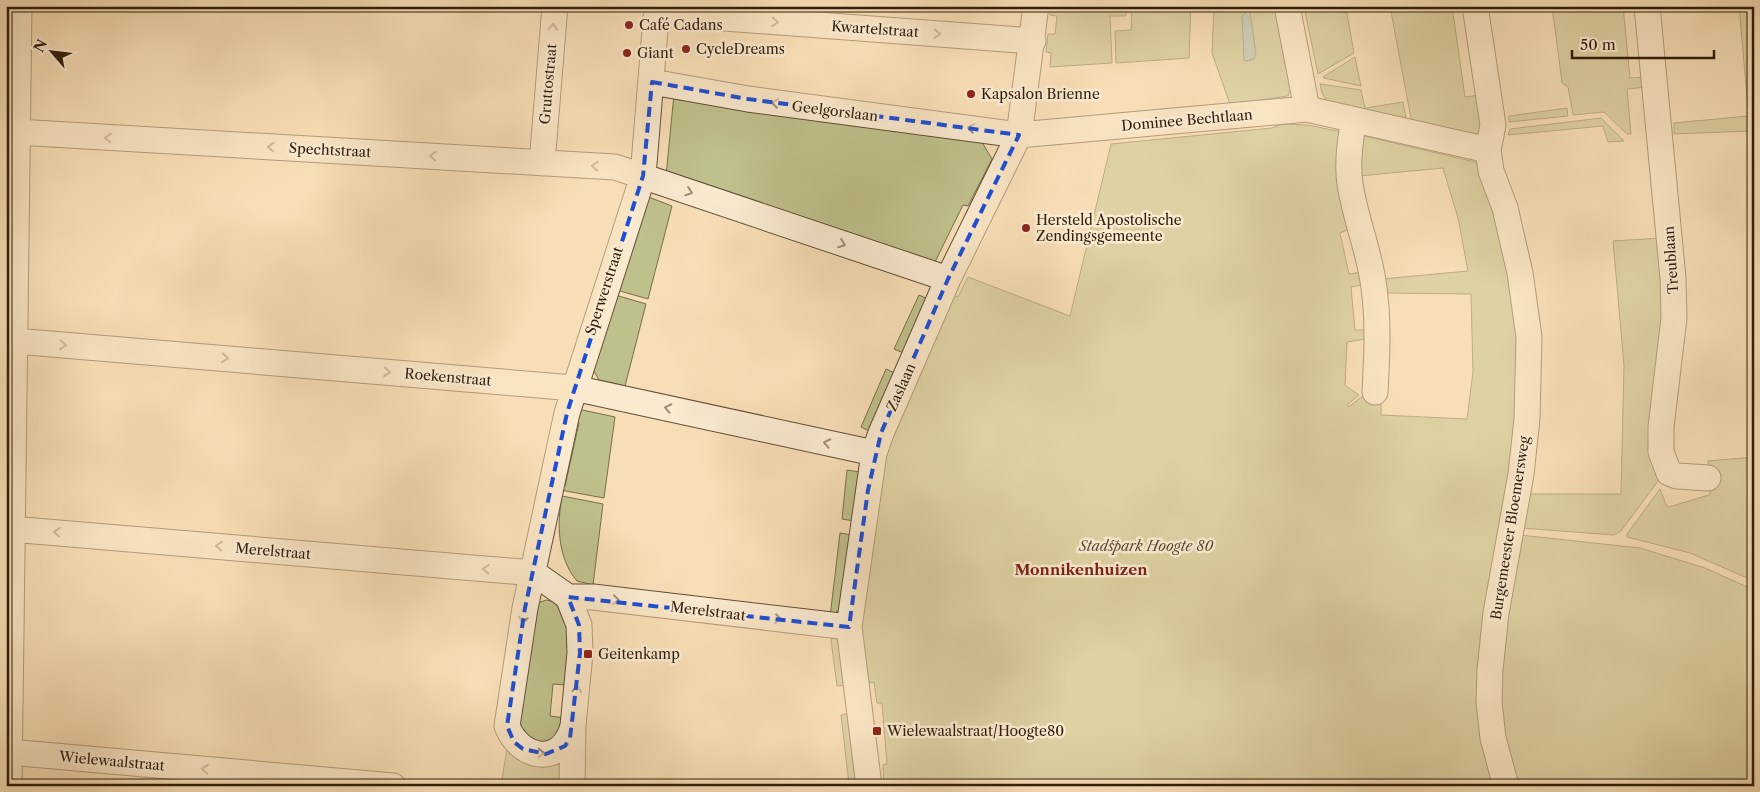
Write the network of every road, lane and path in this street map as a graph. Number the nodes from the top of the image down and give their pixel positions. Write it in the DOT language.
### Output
graph roads {
  1 [pos="19,6"];
  2 [pos="555,6"];
  3 [pos="1036,6"];
  4 [pos="1287,6"];
  5 [pos="1475,6"];
  6 [pos="1647,6"];
  7 [pos="657,10"];
  8 [pos="1033,41"];
  9 [pos="652,82"];
  10 [pos="1307,109"];
  11 [pos="1354,120"];
  12 [pos="17,132"];
  13 [pos="1019,136"];
  14 [pos="1488,150"];
  15 [pos="542,163"];
  16 [pos="642,176"];
  17 [pos="948,279"];
  18 [pos="15,341"];
  19 [pos="574,388"];
  20 [pos="1375,392"];
  21 [pos="874,453"];
  22 [pos="1708,478"];
  23 [pos="11,528"];
  24 [pos="534,573"];
  25 [pos="568,597"];
  26 [pos="849,627"];
  27 [pos="573,726"];
  28 [pos="9,752"];
  29 [pos="241,779"];
  30 [pos="9,786"];
  31 [pos="393,786"];
  32 [pos="572,786"];
  33 [pos="869,786"];
  34 [pos="1506,786"];
  1 -- 12 [label="street"];
  15 -- 2 [label="street, Gruttostraat, one-way"];
  3 -- 8 [label="street, Zaslaan"];
  4 -- 10 [label="street"];
  5 -- 14 [label="street, Burgemeester Bloemersweg"];
  6 -- 22 [label="street, Treublaan"];
  7 -- 8 [label="street, Kwartelstraat, one-way"];
  7 -- 9 [label="street, Sperwerstraat"];
  8 -- 13 [label="street, Zaslaan"];
  13 -- 9 [label="street, Geelgorslaan, one-way"];
  9 -- 16 [label="street, Sperwerstraat"];
  10 -- 11 [label="street, Dominee Bechtlaan"];
  10 -- 13 [label="street, Dominee Bechtlaan"];
  11 -- 14 [label="street, Dominee Bechtlaan"];
  11 -- 20 [label="street"];
  15 -- 12 [label="street, Spechtstraat, one-way"];
  12 -- 18 [label="street"];
  13 -- 17 [label="street, Zaslaan"];
  14 -- 34 [label="street, Burgemeester Bloemersweg"];
  16 -- 15 [label="street, Spechtstraat, one-way"];
  16 -- 17 [label="street, one-way"];
  16 -- 19 [label="street, Sperwerstraat"];
  17 -- 21 [label="street, Zaslaan"];
  18 -- 19 [label="street, Roekenstraat, one-way"];
  18 -- 23 [label="street"];
  21 -- 19 [label="street, Roekenstraat, one-way"];
  19 -- 24 [label="street, Sperwerstraat"];
  21 -- 26 [label="street, Zaslaan"];
  24 -- 23 [label="street, Merelstraat, one-way"];
  23 -- 28 [label="street"];
  24 -- 25 [label="street"];
  24 -- 27 [label="street, Sperwerstraat, one-way"];
  25 -- 26 [label="street, Merelstraat, one-way"];
  27 -- 25 [label="street, Sperwerstraat, one-way"];
  26 -- 33 [label="street, Zaslaan"];
  27 -- 32 [label="street, Sperwerstraat"];
  29 -- 28 [label="street, Wielewaalstraat, one-way"];
  28 -- 30 [label="street"];
  29 -- 31 [label="street, Wielewaalstraat"];
}
